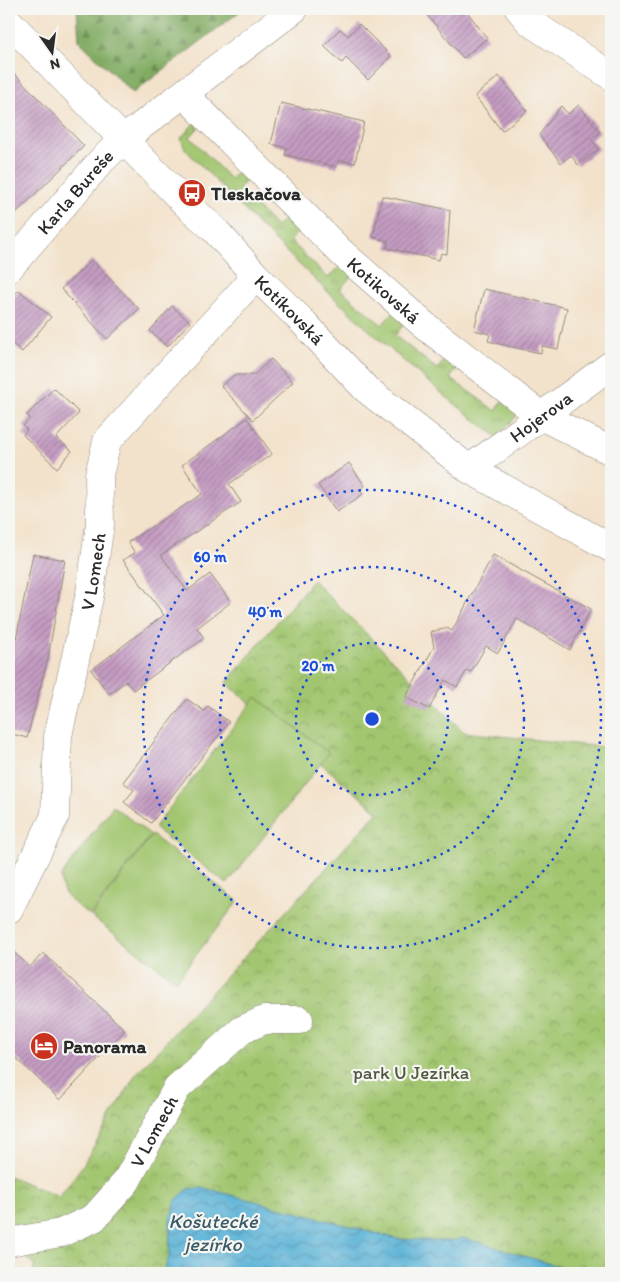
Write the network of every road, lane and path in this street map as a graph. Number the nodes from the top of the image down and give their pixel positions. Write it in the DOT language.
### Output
graph roads {
  1 [pos="294,9"];
  2 [pos="519,9"];
  3 [pos="9,22"];
  4 [pos="611,76"];
  5 [pos="184,94"];
  6 [pos="124,139"];
  7 [pos="9,268"];
  8 [pos="256,276"];
  9 [pos="611,365"];
  10 [pos="541,416"];
  11 [pos="611,451"];
  12 [pos="469,469"];
  13 [pos="611,548"];
  14 [pos="9,909"];
  15 [pos="299,1020"];
  16 [pos="9,1242"];
  1 -- 5 [label="street"];
  2 -- 4 [label="street"];
  3 -- 6 [label="street, Kotíkovská"];
  5 -- 6 [label="street"];
  5 -- 10 [label="street, Kotikovská"];
  6 -- 7 [label="street, Karla Bureše"];
  6 -- 8 [label="street, Kotíkovská"];
  8 -- 12 [label="street, Kotíkovská"];
  8 -- 14 [label="street, V Lomech"];
  9 -- 10 [label="street, Hojerova"];
  10 -- 11 [label="street, Kotikovská"];
  10 -- 12 [label="street, Hojerova"];
  12 -- 13 [label="street, Kotíkovská"];
  15 -- 16 [label="street, V Lomech"];
}
